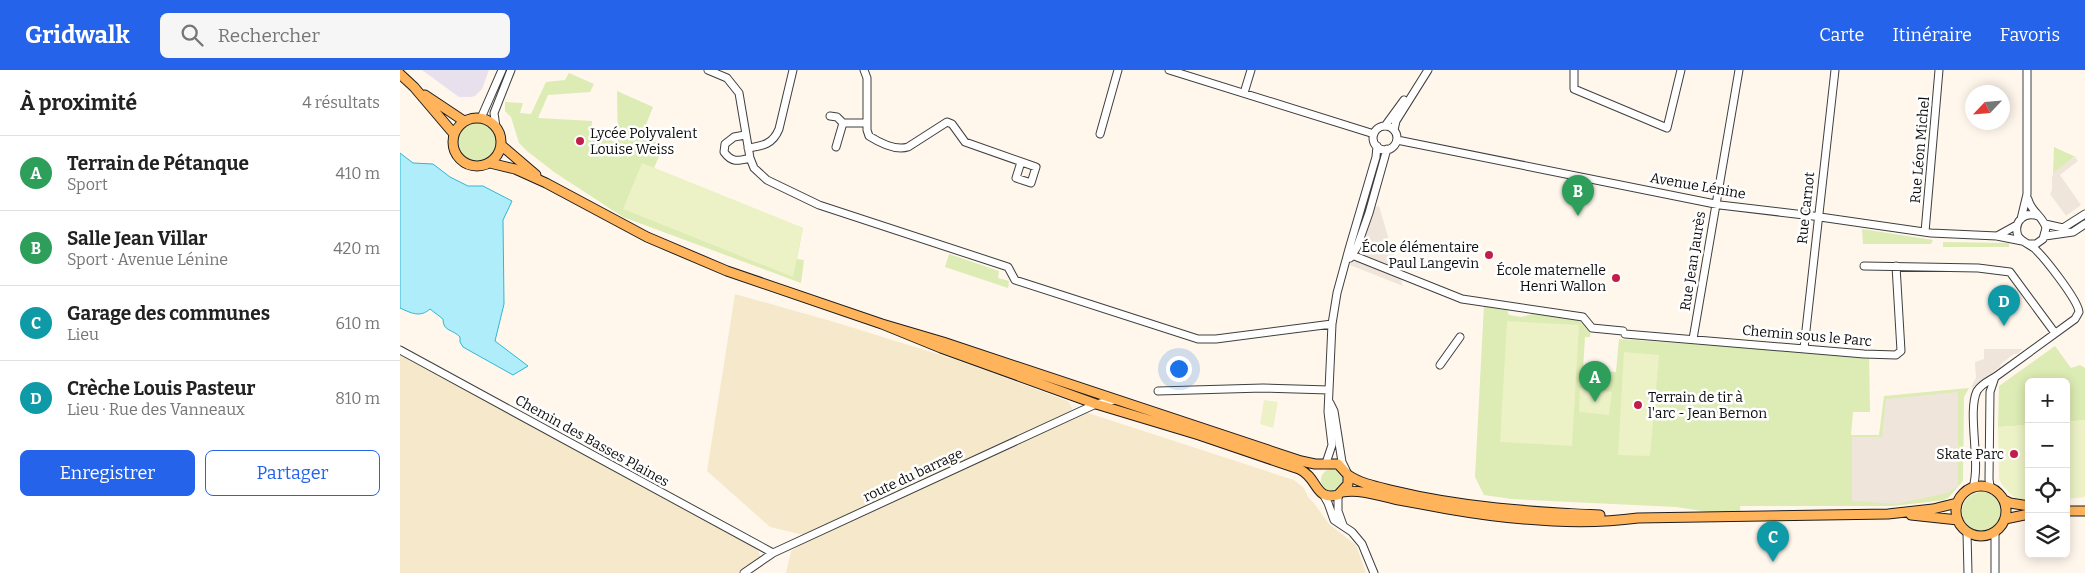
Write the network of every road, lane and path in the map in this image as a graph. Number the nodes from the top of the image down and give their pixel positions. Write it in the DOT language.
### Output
graph roads {
  1 [pos="502,70"];
  2 [pos="511,70"];
  3 [pos="708,70"];
  4 [pos="793,70"];
  5 [pos="864,70"];
  6 [pos="1118,70"];
  7 [pos="1169,70"];
  8 [pos="1251,70"];
  9 [pos="1428,70"];
  10 [pos="1574,70"];
  11 [pos="1681,70"];
  12 [pos="1739,70"];
  13 [pos="1835,70"];
  14 [pos="1939,70"];
  15 [pos="2027,70"];
  16 [pos="1187,73"];
  17 [pos="400,74"];
  18 [pos="414,87"];
  19 [pos="1244,93"];
  20 [pos="1411,96"];
  21 [pos="830,116"];
  22 [pos="481,118"];
  23 [pos="464,121"];
  24 [pos="843,123"];
  25 [pos="866,123"];
  26 [pos="1385,126"];
  27 [pos="496,127"];
  28 [pos="1394,130"];
  29 [pos="454,134"];
  30 [pos="1100,134"];
  31 [pos="1374,134"];
  32 [pos="746,135"];
  33 [pos="1397,140"];
  34 [pos="501,145"];
  35 [pos="1377,146"];
  36 [pos="748,148"];
  37 [pos="836,148"];
  38 [pos="1387,150"];
  39 [pos="750,158"];
  40 [pos="1021,162"];
  41 [pos="490,163"];
  42 [pos="546,183"];
  43 [pos="2027,194"];
  44 [pos="1715,204"];
  45 [pos="2085,214"];
  46 [pos="1817,216"];
  47 [pos="2038,216"];
  48 [pos="2019,222"];
  49 [pos="2046,224"];
  50 [pos="2085,224"];
  51 [pos="1925,232"];
  52 [pos="1997,236"];
  53 [pos="2044,238"];
  54 [pos="2025,242"];
  55 [pos="1352,255"];
  56 [pos="2045,260"];
  57 [pos="1864,266"];
  58 [pos="1896,266"];
  59 [pos="1344,270"];
  60 [pos="882,324"];
  61 [pos="1332,324"];
  62 [pos="2055,333"];
  63 [pos="1460,337"];
  64 [pos="1692,339"];
  65 [pos="1804,348"];
  66 [pos="400,350"];
  67 [pos="1440,365"];
  68 [pos="1995,377"];
  69 [pos="1329,390"];
  70 [pos="1158,391"];
  71 [pos="1115,400"];
  72 [pos="1329,401"];
  73 [pos="1096,404"];
  74 [pos="1325,464"];
  75 [pos="1347,472"];
  76 [pos="1314,481"];
  77 [pos="1972,488"];
  78 [pos="1990,488"];
  79 [pos="1322,494"];
  80 [pos="1340,494"];
  81 [pos="2004,500"];
  82 [pos="1958,503"];
  83 [pos="2025,505"];
  84 [pos="2070,506"];
  85 [pos="2085,506"];
  86 [pos="2085,511"];
  87 [pos="2070,512"];
  88 [pos="1888,514"];
  89 [pos="2025,515"];
  90 [pos="1638,518"];
  91 [pos="2005,519"];
  92 [pos="1958,520"];
  93 [pos="1343,526"];
  94 [pos="1995,532"];
  95 [pos="1967,533"];
  96 [pos="773,553"];
  97 [pos="744,573"];
  98 [pos="1374,573"];
  99 [pos="1968,573"];
  100 [pos="1995,573"];
  1 -- 22 [label="street"];
  2 -- 27 [label="street"];
  3 -- 32 [label="street"];
  4 -- 36 [label="street"];
  5 -- 25 [label="street"];
  6 -- 30 [label="street"];
  7 -- 16 [label="street"];
  8 -- 19 [label="street"];
  9 -- 20 [label="street"];
  10 -- 11 [label="street"];
  12 -- 44 [label="street, Rue Jean Jaurès"];
  13 -- 46 [label="street, Rue Carnot"];
  14 -- 51 [label="street, Rue Léon Michel"];
  15 -- 43 [label="street"];
  16 -- 19 [label="street"];
  17 -- 18 [label="main road"];
  18 -- 23 [label="main road"];
  18 -- 29 [label="main road"];
  19 -- 31 [label="street"];
  20 -- 26 [label="street"];
  20 -- 28 [label="street"];
  21 -- 24 [label="street"];
  22 -- 23 [label="main road"];
  22 -- 27 [label="main road"];
  23 -- 29 [label="main road"];
  24 -- 25 [label="street"];
  24 -- 37 [label="street"];
  25 -- 40 [label="street"];
  26 -- 28 [label="street"];
  26 -- 31 [label="street"];
  27 -- 34 [label="main road"];
  28 -- 33 [label="street"];
  29 -- 41 [label="main road"];
  31 -- 35 [label="street"];
  32 -- 36 [label="street"];
  32 -- 39 [label="street"];
  33 -- 38 [label="street"];
  33 -- 44 [label="street, Avenue Lénine"];
  34 -- 41 [label="main road"];
  34 -- 42 [label="main road"];
  35 -- 38 [label="street"];
  35 -- 59 [label="street"];
  36 -- 39 [label="street"];
  38 -- 55 [label="street"];
  39 -- 61 [label="street"];
  41 -- 42 [label="main road"];
  42 -- 60 [label="main road"];
  43 -- 47 [label="street"];
  43 -- 48 [label="street"];
  44 -- 46 [label="street, Avenue Lénine"];
  44 -- 64 [label="street, Rue Jean Jaurès"];
  45 -- 49 [label="street"];
  46 -- 51 [label="street, Avenue Lénine"];
  46 -- 65 [label="street, Rue Carnot"];
  47 -- 48 [label="street"];
  47 -- 49 [label="street"];
  48 -- 52 [label="street"];
  48 -- 54 [label="street"];
  49 -- 53 [label="street"];
  50 -- 53 [label="street"];
  51 -- 52 [label="street, Avenue Lénine"];
  52 -- 54 [label="street, Avenue Lénine"];
  53 -- 54 [label="street"];
  53 -- 56 [label="street"];
  54 -- 56 [label="street"];
  55 -- 59 [label="street"];
  55 -- 64 [label="street, Chemin sous le Parc"];
  56 -- 62 [label="street"];
  57 -- 58 [label="street"];
  58 -- 62 [label="street"];
  58 -- 65 [label="street, Chemin sous le Parc"];
  59 -- 61 [label="street"];
  60 -- 71 [label="main road"];
  60 -- 73 [label="main road"];
  61 -- 69 [label="street"];
  62 -- 68 [label="street"];
  63 -- 67 [label="street"];
  64 -- 65 [label="street, Chemin sous le Parc"];
  66 -- 96 [label="street, Chemin des Basses Plaines"];
  68 -- 77 [label="street"];
  68 -- 78 [label="street"];
  69 -- 70 [label="street"];
  69 -- 72 [label="street"];
  71 -- 73 [label="street, route du barrage"];
  71 -- 74 [label="main road"];
  72 -- 74 [label="street"];
  72 -- 75 [label="street"];
  73 -- 76 [label="main road"];
  73 -- 96 [label="street, route du barrage"];
  74 -- 75 [label="main road"];
  74 -- 76 [label="main road"];
  75 -- 80 [label="main road"];
  75 -- 90 [label="main road"];
  76 -- 79 [label="main road"];
  77 -- 78 [label="main road"];
  77 -- 82 [label="main road"];
  78 -- 81 [label="main road"];
  79 -- 80 [label="main road"];
  79 -- 93 [label="street"];
  80 -- 90 [label="main road"];
  80 -- 93 [label="street"];
  81 -- 83 [label="main road"];
  81 -- 91 [label="main road"];
  82 -- 88 [label="main road"];
  82 -- 92 [label="main road"];
  84 -- 85 [label="main road"];
  86 -- 87 [label="main road"];
  88 -- 90 [label="main road"];
  88 -- 92 [label="main road"];
  89 -- 91 [label="main road"];
  91 -- 94 [label="main road"];
  92 -- 95 [label="main road"];
  93 -- 98 [label="street"];
  94 -- 95 [label="main road"];
  94 -- 100 [label="street"];
  95 -- 99 [label="street"];
  96 -- 97 [label="street, route du barrage"];
}
